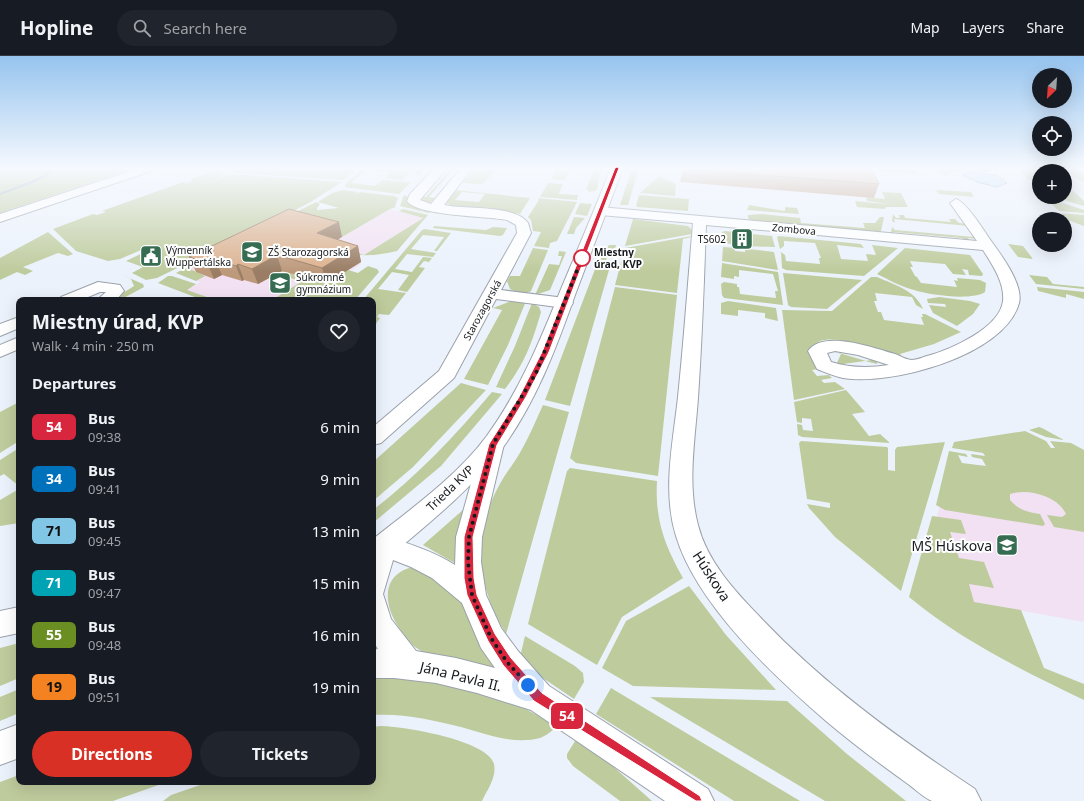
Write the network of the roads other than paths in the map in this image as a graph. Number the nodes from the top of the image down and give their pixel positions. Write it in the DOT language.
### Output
graph roads {
  1 [pos="956,202"];
  2 [pos="46,203"];
  3 [pos="415,203"];
  4 [pos="437,203"];
  5 [pos="603,203"];
  6 [pos="452,210"];
  7 [pos="600,211"];
  8 [pos="0,218"];
  9 [pos="700,221"];
  10 [pos="987,246"];
  11 [pos="492,294"];
  12 [pos="74,297"];
  13 [pos="110,297"];
  14 [pos="565,303"];
  15 [pos="16,323"];
  16 [pos="0,331"];
  17 [pos="16,344"];
  18 [pos="0,352"];
  19 [pos="911,366"];
  20 [pos="376,435"];
  21 [pos="493,444"];
  22 [pos="378,551"];
  23 [pos="376,565"];
  24 [pos="472,595"];
  25 [pos="376,615"];
  26 [pos="16,621"];
  27 [pos="0,624"];
  28 [pos="408,663"];
  29 [pos="376,664"];
  30 [pos="538,697"];
  31 [pos="16,741"];
  32 [pos="0,748"];
  33 [pos="696,801"];
  34 [pos="962,801"];
  1 -- 10 [label="street"];
  2 -- 8 [label="street"];
  3 -- 6 [label="street, Starozagorská"];
  4 -- 6 [label="street, Starozagorská"];
  5 -- 7 [label="street, Trieda KVP"];
  6 -- 11 [label="street, Starozagorská"];
  7 -- 9 [label="street, Zombova"];
  7 -- 14 [label="street, Trieda KVP"];
  9 -- 10 [label="street, Zombova"];
  9 -- 34 [label="street, Húskova"];
  10 -- 19 [label="street"];
  11 -- 14 [label="street"];
  11 -- 20 [label="street, Starozagorská"];
  12 -- 13 [label="street"];
  14 -- 21 [label="street, Trieda KVP"];
  15 -- 16 [label="street"];
  17 -- 18 [label="street"];
  21 -- 22 [label="street, Trieda KVP"];
  21 -- 24 [label="street, Jána Pavla II."];
  22 -- 23 [label="street"];
  22 -- 24 [label="street, Jána Pavla II."];
  24 -- 30 [label="street, Jána Pavla II."];
  25 -- 28 [label="street, Jána Pavla II."];
  26 -- 27 [label="street"];
  28 -- 29 [label="street, Jána Pavla II."];
  28 -- 30 [label="street, Jána Pavla II."];
  30 -- 33 [label="street, Jána Pavla II."];
  31 -- 32 [label="street"];
}
